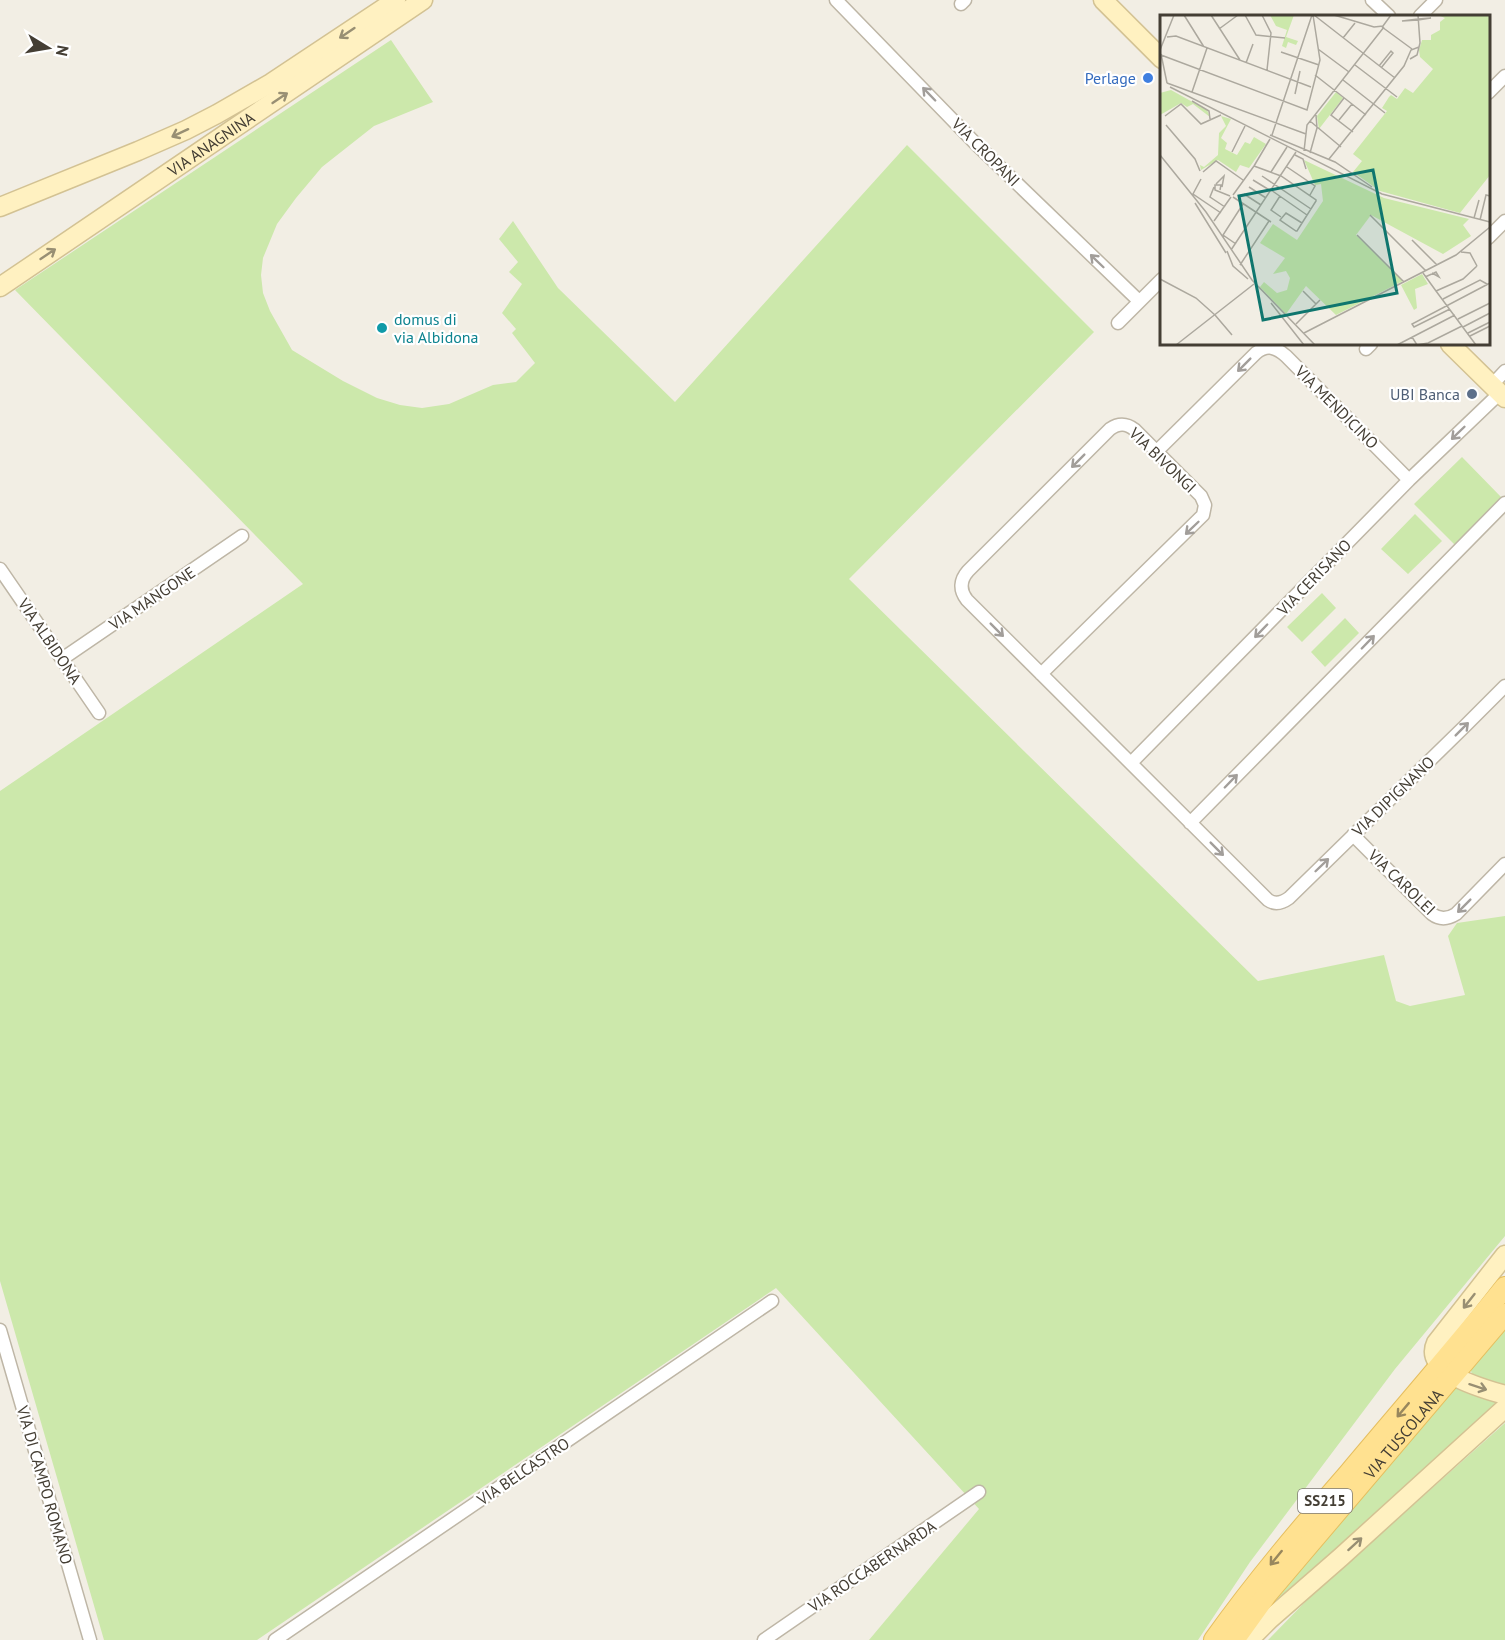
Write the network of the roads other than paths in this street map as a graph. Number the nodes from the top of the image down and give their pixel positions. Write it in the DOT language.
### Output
graph roads {
  1 [pos="396,0"];
  2 [pos="423,0"];
  3 [pos="836,0"];
  4 [pos="1103,0"];
  5 [pos="1372,0"];
  6 [pos="1436,0"];
  7 [pos="1388,15"];
  8 [pos="1421,15"];
  9 [pos="1160,57"];
  10 [pos="1505,76"];
  11 [pos="1490,91"];
  12 [pos="0,207"];
  13 [pos="1505,221"];
  14 [pos="1490,236"];
  15 [pos="1160,280"];
  16 [pos="0,287"];
  17 [pos="1139,301"];
  18 [pos="1118,323"];
  19 [pos="1451,345"];
  20 [pos="1505,371"];
  21 [pos="1499,392"];
  22 [pos="1157,451"];
  23 [pos="1408,480"];
  24 [pos="1505,503"];
  25 [pos="242,536"];
  26 [pos="0,568"];
  27 [pos="62,659"];
  28 [pos="1041,674"];
  29 [pos="1505,686"];
  30 [pos="99,713"];
  31 [pos="1131,764"];
  32 [pos="1190,823"];
  33 [pos="1353,835"];
  34 [pos="1505,864"];
  35 [pos="1278,903"];
  36 [pos="1505,1255"];
  37 [pos="1505,1287"];
  38 [pos="772,1301"];
  39 [pos="1505,1314"];
  40 [pos="0,1330"];
  41 [pos="1447,1370"];
  42 [pos="1505,1395"];
  43 [pos="1505,1408"];
  44 [pos="979,1492"];
  45 [pos="90,1640"];
  46 [pos="274,1640"];
  47 [pos="764,1640"];
  48 [pos="1214,1640"];
  49 [pos="1234,1640"];
  50 [pos="1250,1640"];
  1 -- 12 [label="main road, VIA ANAGNINA, one-way"];
  16 -- 2 [label="main road, VIA ANAGNINA, one-way"];
  17 -- 3 [label="street, VIA CROPANI, one-way"];
  4 -- 9 [label="main road"];
  5 -- 7 [label="street"];
  6 -- 8 [label="street"];
  10 -- 11 [label="street"];
  13 -- 14 [label="street"];
  15 -- 17 [label="street"];
  17 -- 18 [label="street"];
  19 -- 21 [label="main road"];
  20 -- 21 [label="street, VIA CERISANO"];
  21 -- 23 [label="street, VIA CERISANO, one-way"];
  23 -- 22 [label="street, VIA MENDICINO, one-way"];
  22 -- 28 [label="street, VIA BIVONGI, one-way"];
  22 -- 28 [label="street, VIA BIVONGI, one-way"];
  23 -- 31 [label="street, VIA CERISANO, one-way"];
  32 -- 24 [label="street, one-way"];
  25 -- 27 [label="street, VIA MANGONE"];
  26 -- 27 [label="street, VIA ALBIDONA"];
  27 -- 30 [label="street, VIA ALBIDONA"];
  28 -- 31 [label="street, VIA BIVONGI"];
  33 -- 29 [label="street, VIA DIPIGNANO, one-way"];
  31 -- 32 [label="street, VIA BIVONGI"];
  32 -- 35 [label="street, VIA BIVONGI, one-way"];
  34 -- 33 [label="street, VIA CAROLEI, one-way"];
  35 -- 33 [label="street, VIA DIPIGNANO, one-way"];
  36 -- 41 [label="main road, VIA TUSCOLANA, one-way"];
  37 -- 41 [label="main road, VIA TUSCOLANA / SS215"];
  38 -- 46 [label="street, VIA BELCASTRO"];
  39 -- 41 [label="main road, VIA TUSCOLANA / SS215"];
  40 -- 45 [label="street, VIA DI CAMPO ROMANO"];
  41 -- 42 [label="main road, one-way"];
  41 -- 48 [label="main road, VIA TUSCOLANA / SS215, one-way"];
  41 -- 49 [label="main road, VIA TUSCOLANA / SS215"];
  50 -- 43 [label="main road, one-way"];
  44 -- 47 [label="street, VIA ROCCABERNARDA"];
}
